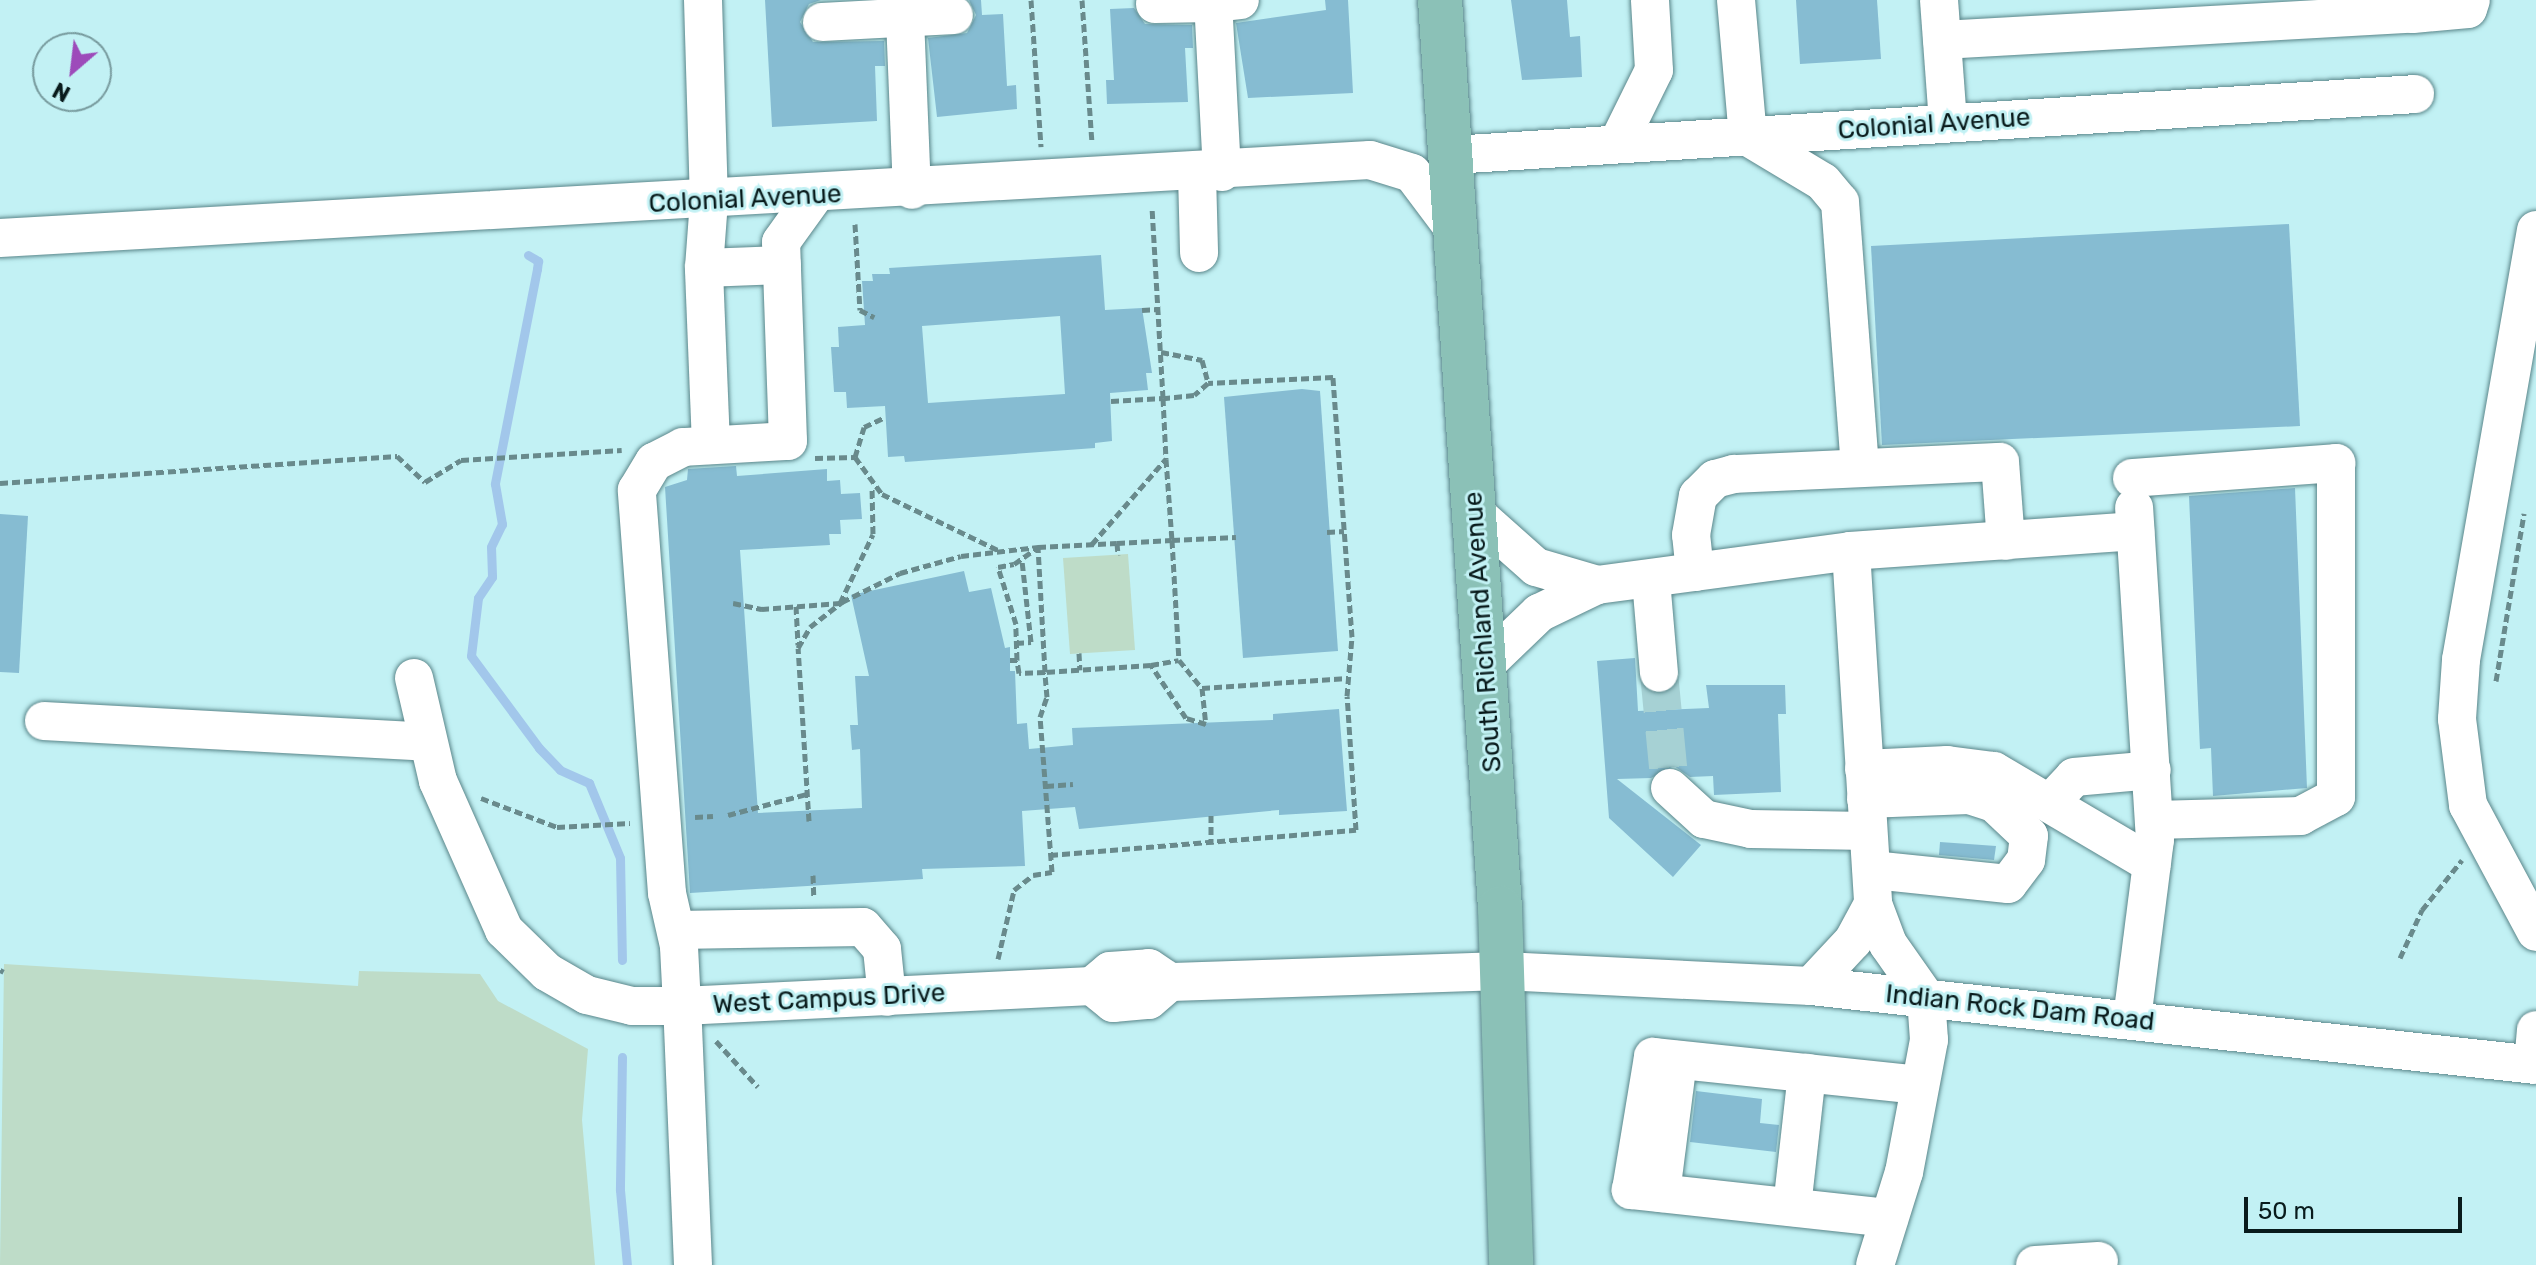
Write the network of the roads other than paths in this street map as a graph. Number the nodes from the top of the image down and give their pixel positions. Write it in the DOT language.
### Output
graph roads {
  1 [pos="703,0"];
  2 [pos="1440,0"];
  3 [pos="1650,0"];
  4 [pos="1736,0"];
  5 [pos="1939,0"];
  6 [pos="2471,0"];
  7 [pos="1226,1"];
  8 [pos="1155,4"];
  9 [pos="954,15"];
  10 [pos="905,18"];
  11 [pos="822,22"];
  12 [pos="1942,40"];
  13 [pos="2415,94"];
  14 [pos="1948,123"];
  15 [pos="1748,137"];
  16 [pos="1618,143"];
  17 [pos="1452,155"];
  18 [pos="1210,173"];
  19 [pos="912,190"];
  20 [pos="814,196"];
  21 [pos="709,201"];
  22 [pos="2536,230"];
  23 [pos="1457,233"];
  24 [pos="0,238"];
  25 [pos="1199,253"];
  26 [pos="782,265"];
  27 [pos="704,268"];
  28 [pos="711,445"];
  29 [pos="1860,465"];
  30 [pos="1474,512"];
  31 [pos="2135,531"];
  32 [pos="2006,541"];
  33 [pos="1851,551"];
  34 [pos="1695,572"];
  35 [pos="1651,580"];
  36 [pos="1597,585"];
  37 [pos="1486,664"];
  38 [pos="1659,673"];
  39 [pos="414,678"];
  40 [pos="44,721"];
  41 [pos="426,742"];
  42 [pos="2152,770"];
  43 [pos="1670,788"];
  44 [pos="1866,800"];
  45 [pos="2050,803"];
  46 [pos="2155,820"];
  47 [pos="2152,864"];
  48 [pos="1873,887"];
  49 [pos="676,930"];
  50 [pos="2536,932"];
  51 [pos="1503,971"];
  52 [pos="1811,986"];
  53 [pos="887,997"];
  54 [pos="1926,998"];
  55 [pos="682,1006"];
  56 [pos="2132,1019"];
  57 [pos="2535,1053"];
  58 [pos="1807,1073"];
  59 [pos="1920,1085"];
  60 [pos="1792,1207"];
  61 [pos="1889,1218"];
  62 [pos="2099,1261"];
  63 [pos="693,1265"];
  64 [pos="1511,1265"];
  65 [pos="1875,1265"];
  66 [pos="2035,1265"];
  1 -- 21 [label="street"];
  2 -- 17 [label="main road, South Richland Avenue"];
  3 -- 16 [label="street"];
  4 -- 15 [label="street"];
  5 -- 12 [label="street"];
  6 -- 12 [label="street"];
  7 -- 8 [label="street"];
  7 -- 18 [label="street"];
  9 -- 10 [label="street"];
  10 -- 11 [label="street"];
  10 -- 19 [label="street"];
  12 -- 14 [label="street"];
  13 -- 14 [label="street, Colonial Avenue"];
  14 -- 15 [label="street, Colonial Avenue"];
  15 -- 16 [label="street, Colonial Avenue"];
  15 -- 29 [label="street"];
  16 -- 17 [label="street, Colonial Avenue"];
  17 -- 23 [label="main road, South Richland Avenue"];
  18 -- 19 [label="street, Colonial Avenue"];
  18 -- 23 [label="street, Colonial Avenue"];
  18 -- 25 [label="street"];
  19 -- 20 [label="street, Colonial Avenue"];
  20 -- 21 [label="street, Colonial Avenue"];
  20 -- 26 [label="street"];
  21 -- 24 [label="street, Colonial Avenue"];
  21 -- 27 [label="street"];
  22 -- 50 [label="street"];
  23 -- 30 [label="main road, South Richland Avenue"];
  26 -- 27 [label="street"];
  26 -- 28 [label="street"];
  27 -- 28 [label="street"];
  28 -- 49 [label="street"];
  29 -- 32 [label="street"];
  29 -- 34 [label="street"];
  30 -- 36 [label="street"];
  30 -- 37 [label="main road, South Richland Avenue"];
  31 -- 32 [label="street"];
  31 -- 42 [label="street"];
  31 -- 46 [label="street"];
  32 -- 33 [label="street"];
  33 -- 34 [label="street"];
  33 -- 44 [label="street"];
  34 -- 35 [label="street"];
  35 -- 36 [label="street"];
  35 -- 38 [label="street"];
  36 -- 37 [label="street"];
  37 -- 51 [label="main road, South Richland Avenue"];
  39 -- 41 [label="street"];
  40 -- 41 [label="street"];
  41 -- 55 [label="street"];
  42 -- 45 [label="street"];
  42 -- 46 [label="street"];
  43 -- 44 [label="street"];
  44 -- 45 [label="street"];
  44 -- 48 [label="street"];
  44 -- 48 [label="street"];
  45 -- 47 [label="street"];
  46 -- 47 [label="street"];
  47 -- 56 [label="street"];
  48 -- 52 [label="street"];
  48 -- 54 [label="street"];
  49 -- 53 [label="street"];
  49 -- 55 [label="street"];
  51 -- 52 [label="street, Indian Rock Dam Road"];
  51 -- 53 [label="street, West Campus Drive"];
  51 -- 64 [label="main road, South Richland Avenue"];
  52 -- 54 [label="street, Indian Rock Dam Road"];
  53 -- 55 [label="street, West Campus Drive"];
  54 -- 56 [label="street, Indian Rock Dam Road"];
  54 -- 59 [label="street"];
  55 -- 63 [label="street, West Campus Drive"];
  56 -- 57 [label="street, Indian Rock Dam Road"];
  58 -- 59 [label="street"];
  58 -- 60 [label="street"];
  58 -- 60 [label="street"];
  59 -- 61 [label="street"];
  60 -- 61 [label="street"];
  61 -- 65 [label="street"];
  62 -- 66 [label="street"];
}
